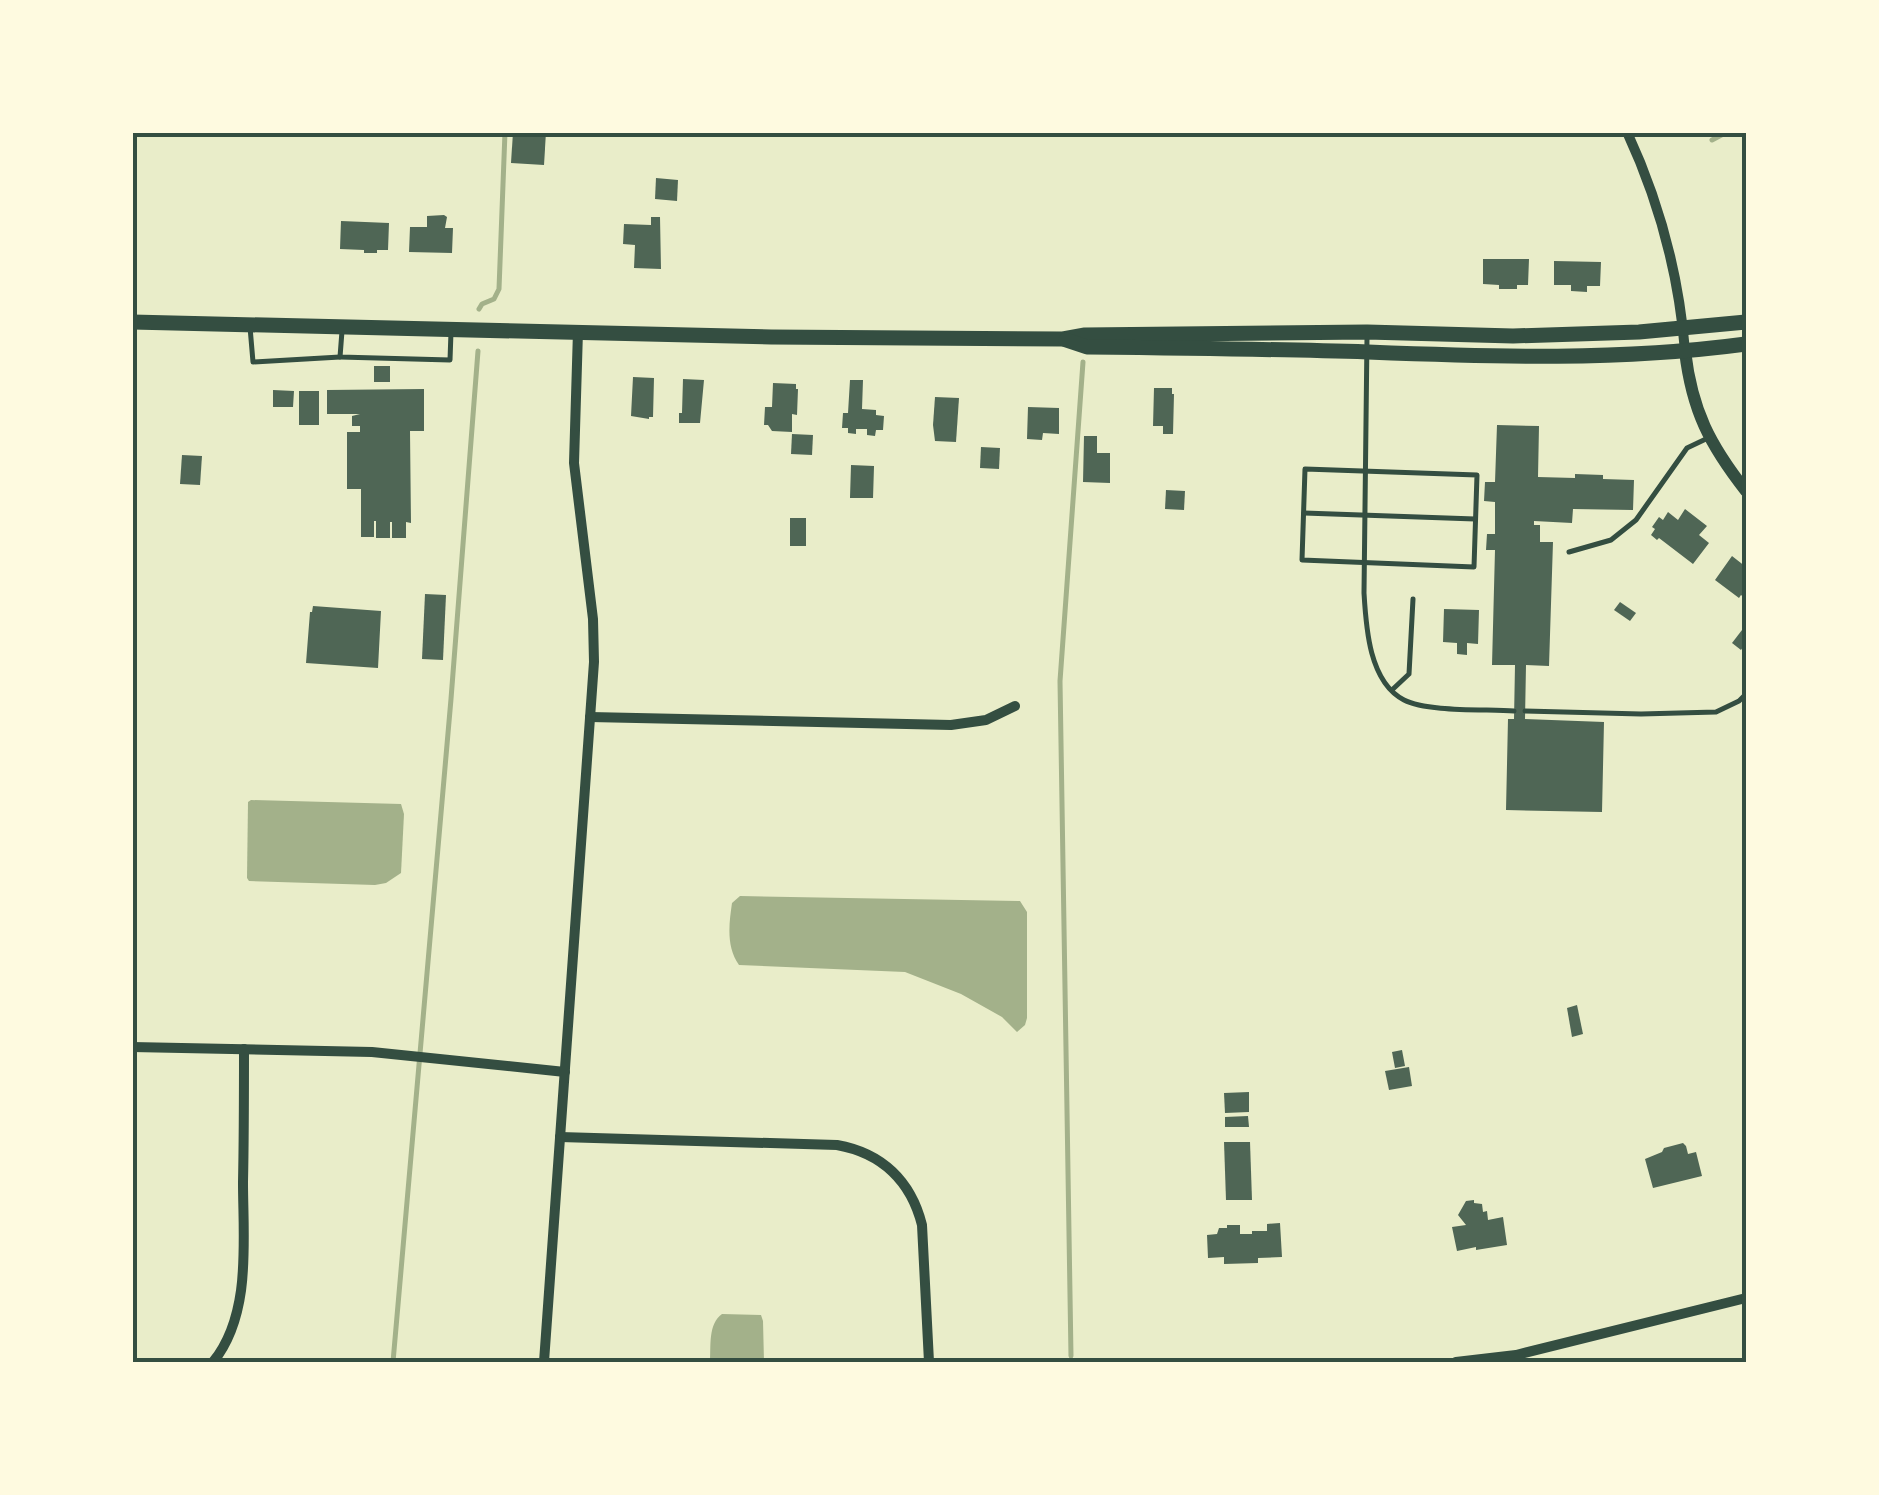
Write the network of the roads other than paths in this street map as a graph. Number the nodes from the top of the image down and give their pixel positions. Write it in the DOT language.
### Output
graph roads {
  1 [pos="1627,132"];
  2 [pos="132,322"];
  3 [pos="1746,322"];
  4 [pos="250,325"];
  5 [pos="342,327"];
  6 [pos="451,329"];
  7 [pos="1684,329"];
  8 [pos="578,331"];
  9 [pos="1367,332"];
  10 [pos="1062,339"];
  11 [pos="1746,344"];
  12 [pos="1367,352"];
  13 [pos="1686,352"];
  14 [pos="340,357"];
  15 [pos="1708,438"];
  16 [pos="1365,471"];
  17 [pos="1746,491"];
  18 [pos="1304,513"];
  19 [pos="1365,516"];
  20 [pos="1475,519"];
  21 [pos="1569,552"];
  22 [pos="1364,563"];
  23 [pos="1413,599"];
  24 [pos="1392,690"];
  25 [pos="1746,694"];
  26 [pos="1016,706"];
  27 [pos="1514,711"];
  28 [pos="1525,711"];
  29 [pos="590,717"];
  30 [pos="132,1046"];
  31 [pos="244,1049"];
  32 [pos="565,1072"];
  33 [pos="560,1136"];
  34 [pos="1746,1298"];
  35 [pos="213,1362"];
  36 [pos="544,1362"];
  37 [pos="928,1362"];
  38 [pos="1456,1362"];
  1 -- 7 [label="street"];
  2 -- 4 [label="main road"];
  3 -- 7 [label="main road"];
  4 -- 5 [label="main road"];
  4 -- 14 [label="lane"];
  5 -- 6 [label="main road"];
  5 -- 14 [label="lane"];
  6 -- 8 [label="main road"];
  6 -- 14 [label="lane"];
  7 -- 9 [label="main road"];
  7 -- 13 [label="street"];
  8 -- 10 [label="main road"];
  8 -- 29 [label="street"];
  9 -- 10 [label="main road"];
  9 -- 12 [label="lane"];
  10 -- 12 [label="main road"];
  11 -- 13 [label="main road"];
  12 -- 13 [label="main road"];
  12 -- 16 [label="lane"];
  13 -- 15 [label="street"];
  15 -- 17 [label="street"];
  15 -- 21 [label="lane"];
  16 -- 18 [label="lane"];
  16 -- 19 [label="lane"];
  16 -- 20 [label="lane"];
  18 -- 19 [label="lane"];
  18 -- 22 [label="lane"];
  19 -- 20 [label="lane"];
  19 -- 22 [label="lane"];
  20 -- 22 [label="lane"];
  22 -- 24 [label="lane"];
  23 -- 24 [label="lane"];
  24 -- 27 [label="lane"];
  25 -- 28 [label="lane"];
  26 -- 29 [label="street"];
  29 -- 32 [label="street"];
  30 -- 31 [label="street"];
  31 -- 32 [label="street"];
  31 -- 35 [label="street"];
  32 -- 33 [label="street"];
  33 -- 36 [label="street"];
  33 -- 37 [label="street"];
  34 -- 38 [label="street"];
}
